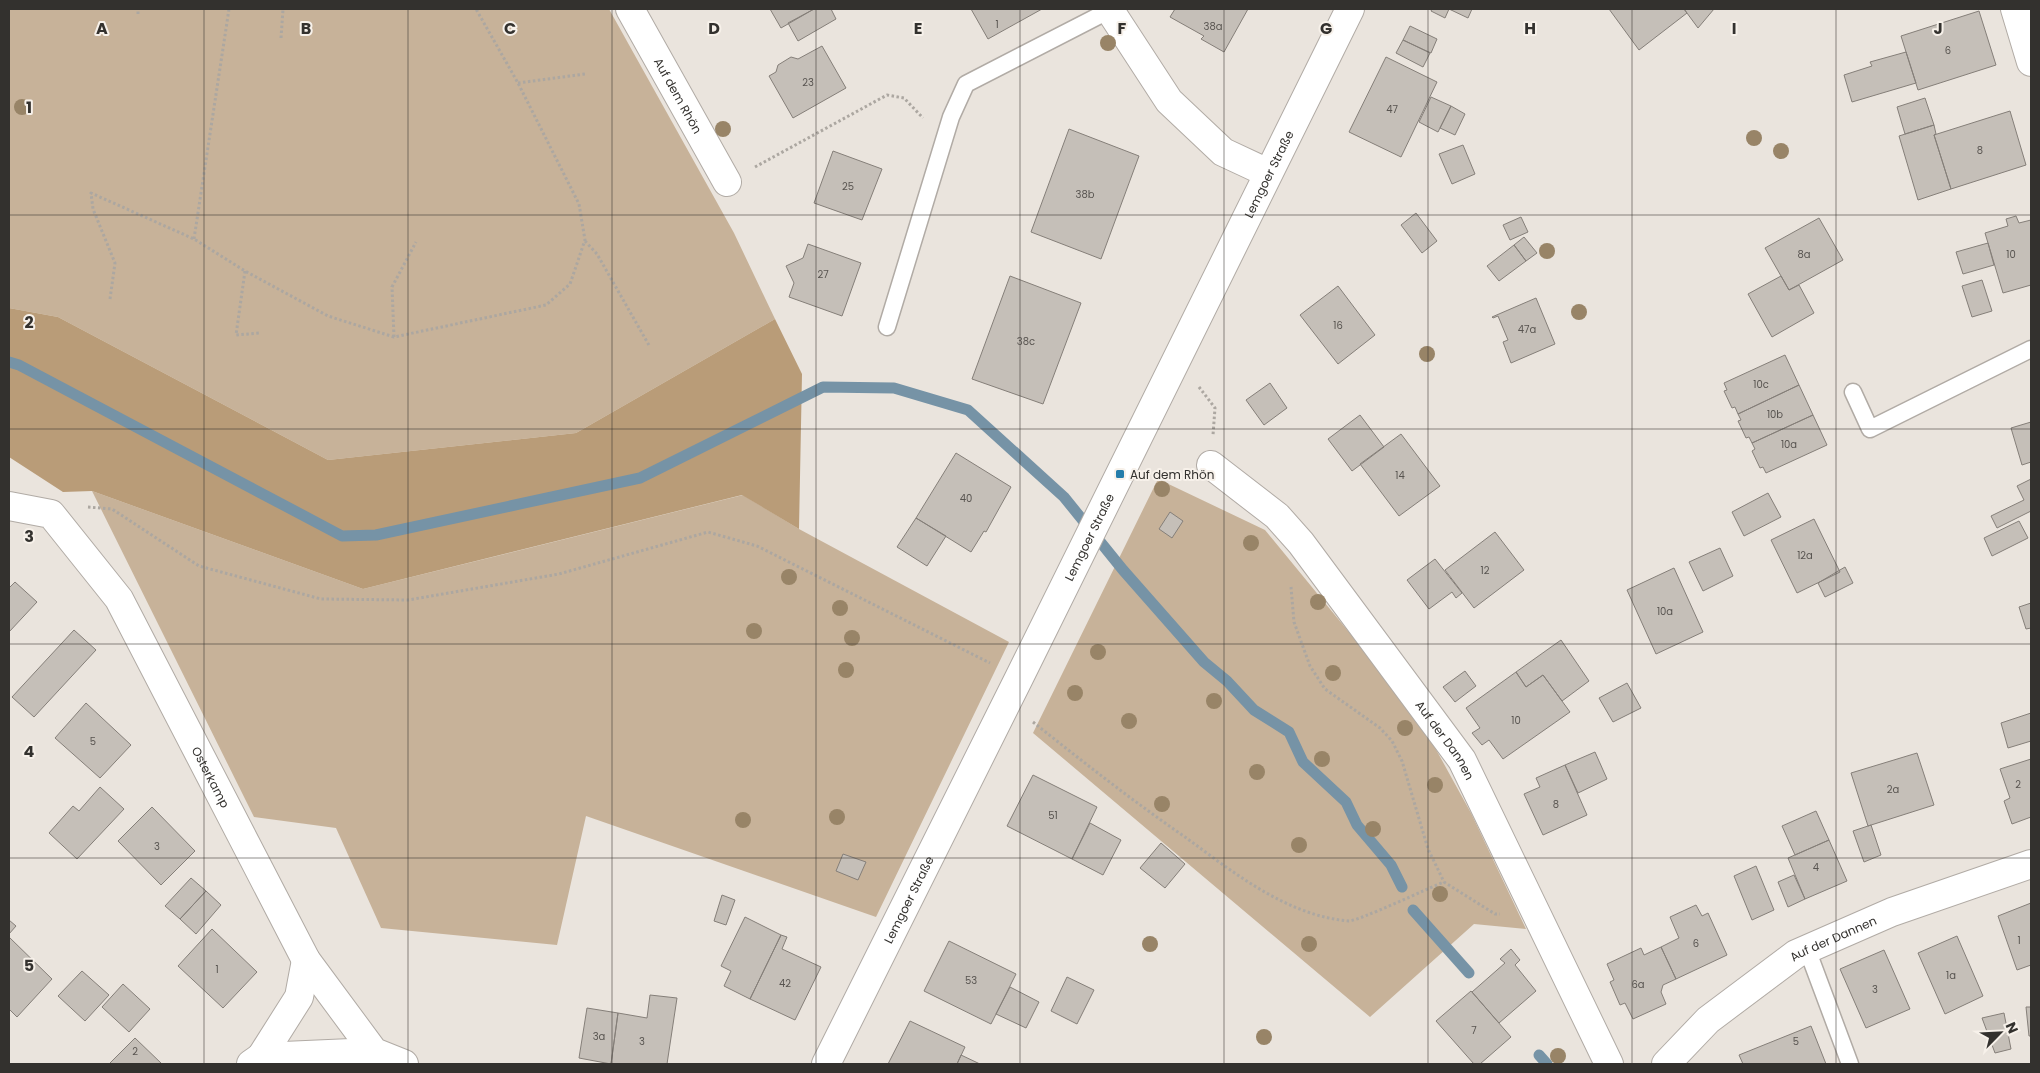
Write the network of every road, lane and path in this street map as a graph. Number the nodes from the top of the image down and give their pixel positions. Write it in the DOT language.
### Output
graph roads {
  1 [pos="138,9"];
  2 [pos="229,9"];
  3 [pos="283,9"];
  4 [pos="476,9"];
  5 [pos="630,9"];
  6 [pos="1350,9"];
  7 [pos="2015,9"];
  8 [pos="1109,10"];
  9 [pos="138,14"];
  10 [pos="281,38"];
  11 [pos="2031,62"];
  12 [pos="585,74"];
  13 [pos="518,83"];
  14 [pos="952,117"];
  15 [pos="1268,173"];
  16 [pos="727,182"];
  17 [pos="194,239"];
  18 [pos="585,240"];
  19 [pos="416,242"];
  20 [pos="245,271"];
  21 [pos="110,299"];
  22 [pos="887,326"];
  23 [pos="260,333"];
  24 [pos="394,337"];
  25 [pos="650,347"];
  26 [pos="2031,349"];
  27 [pos="1169,375"];
  28 [pos="1853,392"];
  29 [pos="1211,465"];
  30 [pos="9,506"];
  31 [pos="51,514"];
  32 [pos="1300,543"];
  33 [pos="1013,690"];
  34 [pos="2031,864"];
  35 [pos="1444,882"];
  36 [pos="1536,916"];
  37 [pos="1807,949"];
  38 [pos="306,960"];
  39 [pos="374,1052"];
  40 [pos="256,1060"];
  41 [pos="404,1064"];
  42 [pos="826,1064"];
  43 [pos="1609,1064"];
  44 [pos="1666,1064"];
  45 [pos="1850,1064"];
  1 -- 9 [label="path"];
  2 -- 17 [label="path"];
  3 -- 10 [label="path"];
  4 -- 13 [label="path"];
  5 -- 16 [label="street, Auf dem Rhön"];
  6 -- 15 [label="street, Lemgoer Straße"];
  7 -- 11 [label="street"];
  8 -- 14 [label="lane"];
  8 -- 15 [label="street"];
  12 -- 13 [label="path"];
  13 -- 18 [label="path"];
  14 -- 16 [label="path"];
  14 -- 22 [label="lane"];
  15 -- 27 [label="street, Lemgoer Straße"];
  17 -- 20 [label="path"];
  17 -- 21 [label="path"];
  18 -- 24 [label="path"];
  18 -- 25 [label="path"];
  19 -- 24 [label="path"];
  20 -- 23 [label="path"];
  20 -- 24 [label="path"];
  26 -- 28 [label="lane"];
  27 -- 29 [label="path"];
  27 -- 33 [label="street, Lemgoer Straße"];
  29 -- 32 [label="street, Auf der Dannen"];
  30 -- 31 [label="street"];
  31 -- 33 [label="path"];
  31 -- 38 [label="street, Osterkamp"];
  32 -- 35 [label="path"];
  32 -- 36 [label="street, Auf der Dannen"];
  33 -- 35 [label="path"];
  33 -- 42 [label="street, Lemgoer Straße"];
  34 -- 37 [label="street, Auf der Dannen"];
  35 -- 36 [label="path"];
  36 -- 43 [label="street, Auf der Dannen"];
  37 -- 44 [label="street, Auf der Dannen"];
  37 -- 45 [label="lane"];
  38 -- 39 [label="street, Osterkamp"];
  38 -- 40 [label="street"];
  39 -- 40 [label="street"];
  39 -- 41 [label="street"];
}
